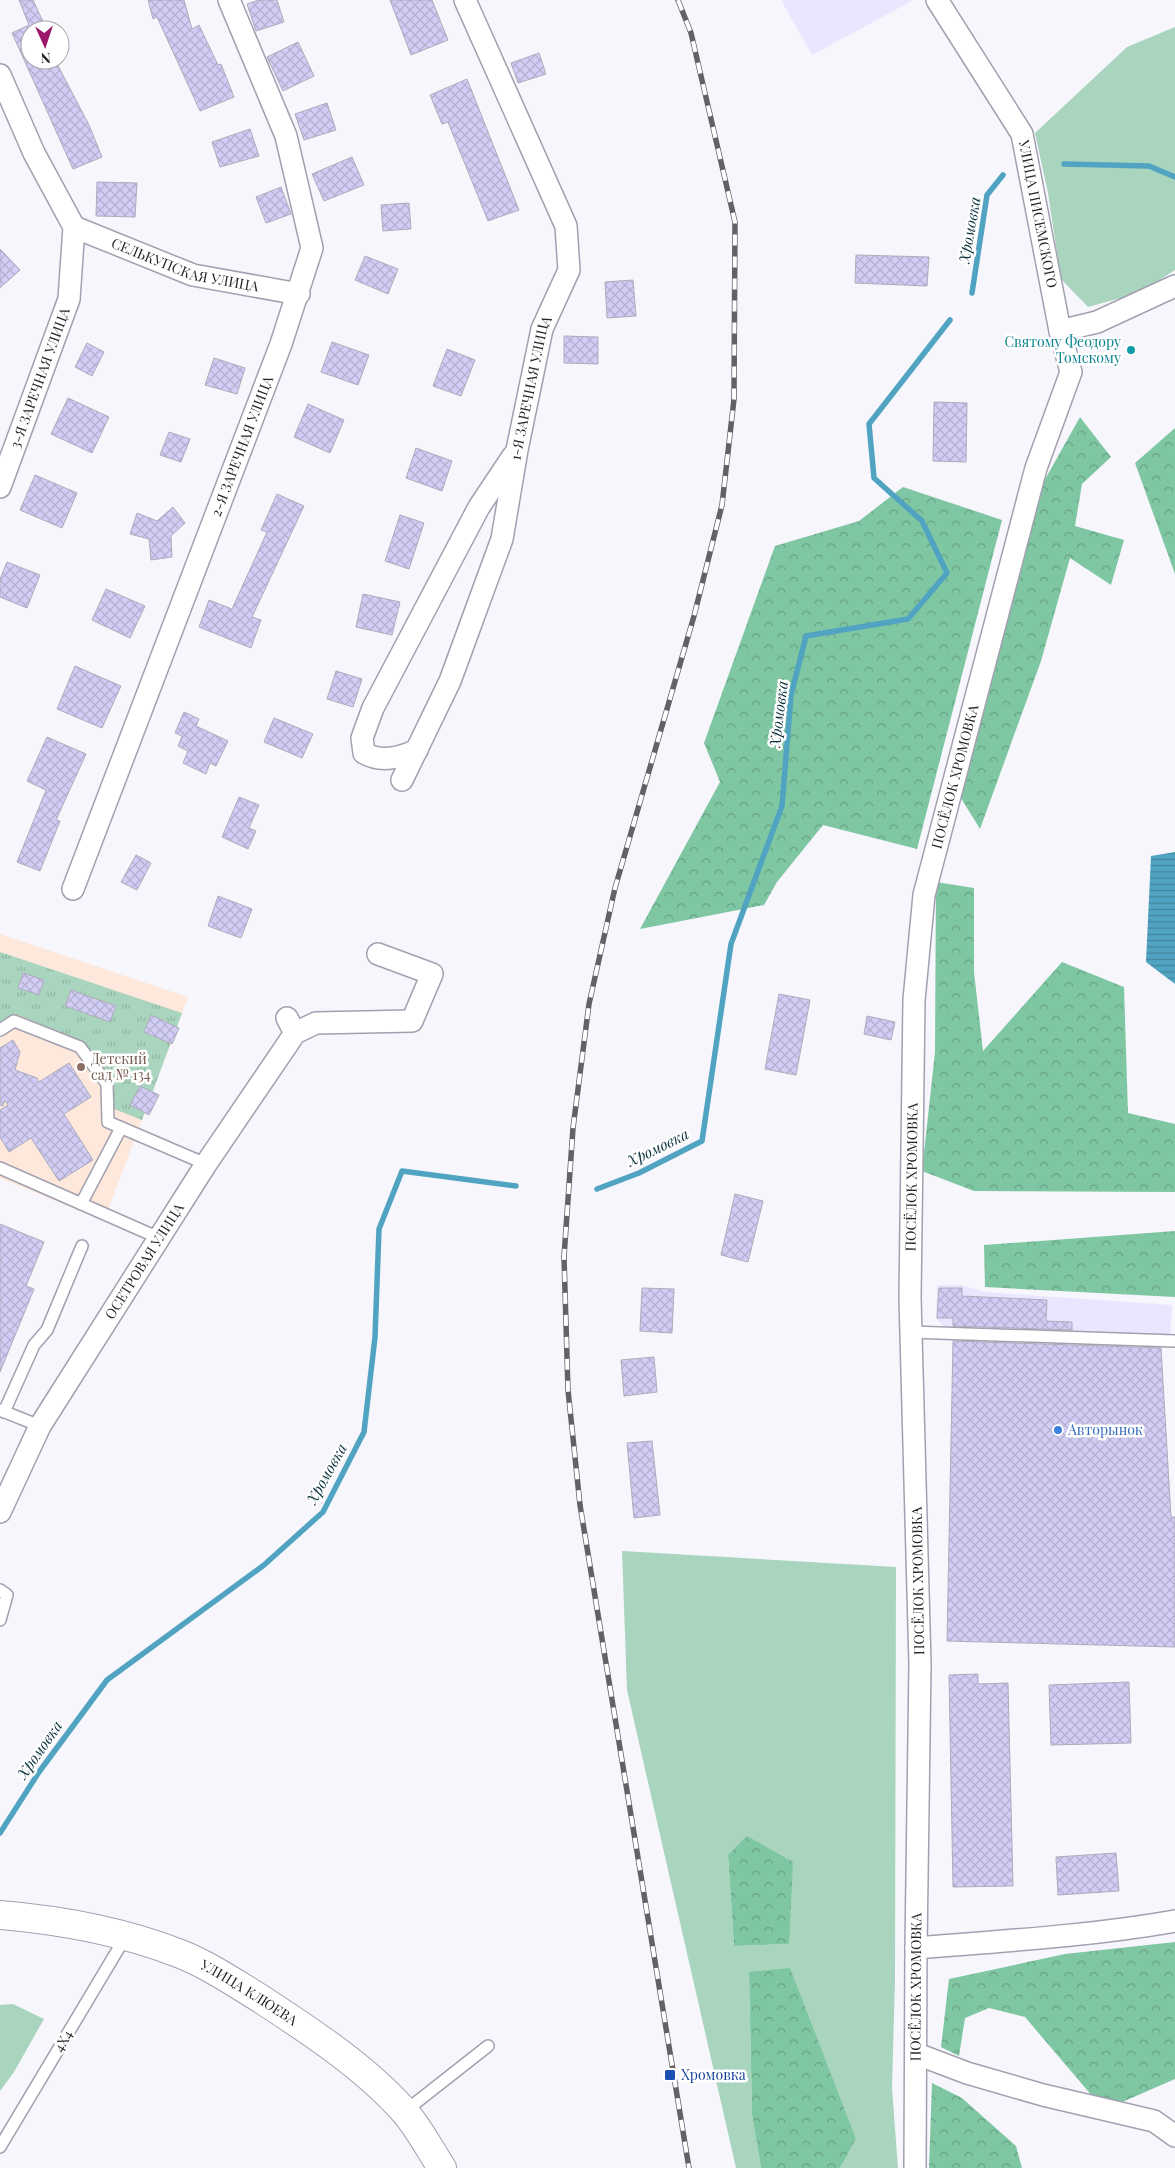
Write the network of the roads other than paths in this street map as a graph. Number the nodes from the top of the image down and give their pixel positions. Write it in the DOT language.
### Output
graph roads {
  1 [pos="229,0"];
  2 [pos="465,0"];
  3 [pos="937,0"];
  4 [pos="0,74"];
  5 [pos="74,227"];
  6 [pos="1175,286"];
  7 [pos="299,294"];
  8 [pos="1060,332"];
  9 [pos="517,450"];
  10 [pos="0,487"];
  11 [pos="417,750"];
  12 [pos="402,780"];
  13 [pos="73,889"];
  14 [pos="378,954"];
  15 [pos="0,1030"];
  16 [pos="121,1128"];
  17 [pos="206,1164"];
  18 [pos="0,1168"];
  19 [pos="81,1204"];
  20 [pos="159,1238"];
  21 [pos="82,1246"];
  22 [pos="911,1332"];
  23 [pos="1175,1340"];
  24 [pos="2,1411"];
  25 [pos="40,1426"];
  26 [pos="0,1512"];
  27 [pos="0,1590"];
  28 [pos="0,1620"];
  29 [pos="0,1916"];
  30 [pos="1175,1921"];
  31 [pos="126,1935"];
  32 [pos="916,1948"];
  33 [pos="488,2046"];
  34 [pos="917,2054"];
  35 [pos="404,2112"];
  36 [pos="1175,2136"];
  37 [pos="0,2147"];
  38 [pos="442,2168"];
  39 [pos="915,2168"];
  1 -- 7 [label="street, 2-Я ЗАРЕЧНАЯ УЛИЦА"];
  2 -- 9 [label="street, 1-Я ЗАРЕЧНАЯ УЛИЦА"];
  3 -- 8 [label="street, УЛИЦА ПИСЕМСКОГО"];
  4 -- 5 [label="street"];
  5 -- 7 [label="street, СЕЛЬКУПСКАЯ УЛИЦА"];
  5 -- 10 [label="street, 3-Я ЗАРЕЧНАЯ УЛИЦА"];
  6 -- 8 [label="street"];
  7 -- 13 [label="street, 2-Я ЗАРЕЧНАЯ УЛИЦА"];
  8 -- 22 [label="street, ПОСЁЛОК ХРОМОВКА"];
  9 -- 11 [label="street, 1-Я ЗАРЕЧНАЯ УЛИЦА"];
  9 -- 11 [label="street"];
  11 -- 12 [label="street, 1-Я ЗАРЕЧНАЯ УЛИЦА"];
  14 -- 17 [label="street, ОСЕТРОВАЯ УЛИЦА"];
  15 -- 16 [label="lane"];
  16 -- 17 [label="lane"];
  16 -- 19 [label="lane"];
  17 -- 20 [label="street, ОСЕТРОВАЯ УЛИЦА"];
  18 -- 19 [label="lane"];
  19 -- 20 [label="lane"];
  20 -- 25 [label="street, ОСЕТРОВАЯ УЛИЦА"];
  21 -- 24 [label="lane"];
  22 -- 23 [label="lane"];
  22 -- 32 [label="street, ПОСЁЛОК ХРОМОВКА"];
  24 -- 25 [label="lane"];
  25 -- 26 [label="street, ОСЕТРОВАЯ УЛИЦА"];
  27 -- 28 [label="lane"];
  29 -- 31 [label="main road, УЛИЦА КЛЮЕВА"];
  30 -- 32 [label="street"];
  31 -- 35 [label="main road, УЛИЦА КЛЮЕВА"];
  31 -- 37 [label="lane, 4X4"];
  32 -- 34 [label="street, ПОСЁЛОК ХРОМОВКА"];
  33 -- 35 [label="lane"];
  34 -- 36 [label="street"];
  34 -- 39 [label="street, ПОСЁЛОК ХРОМОВКА"];
  35 -- 38 [label="main road, УЛИЦА КЛЮЕВА"];
}
